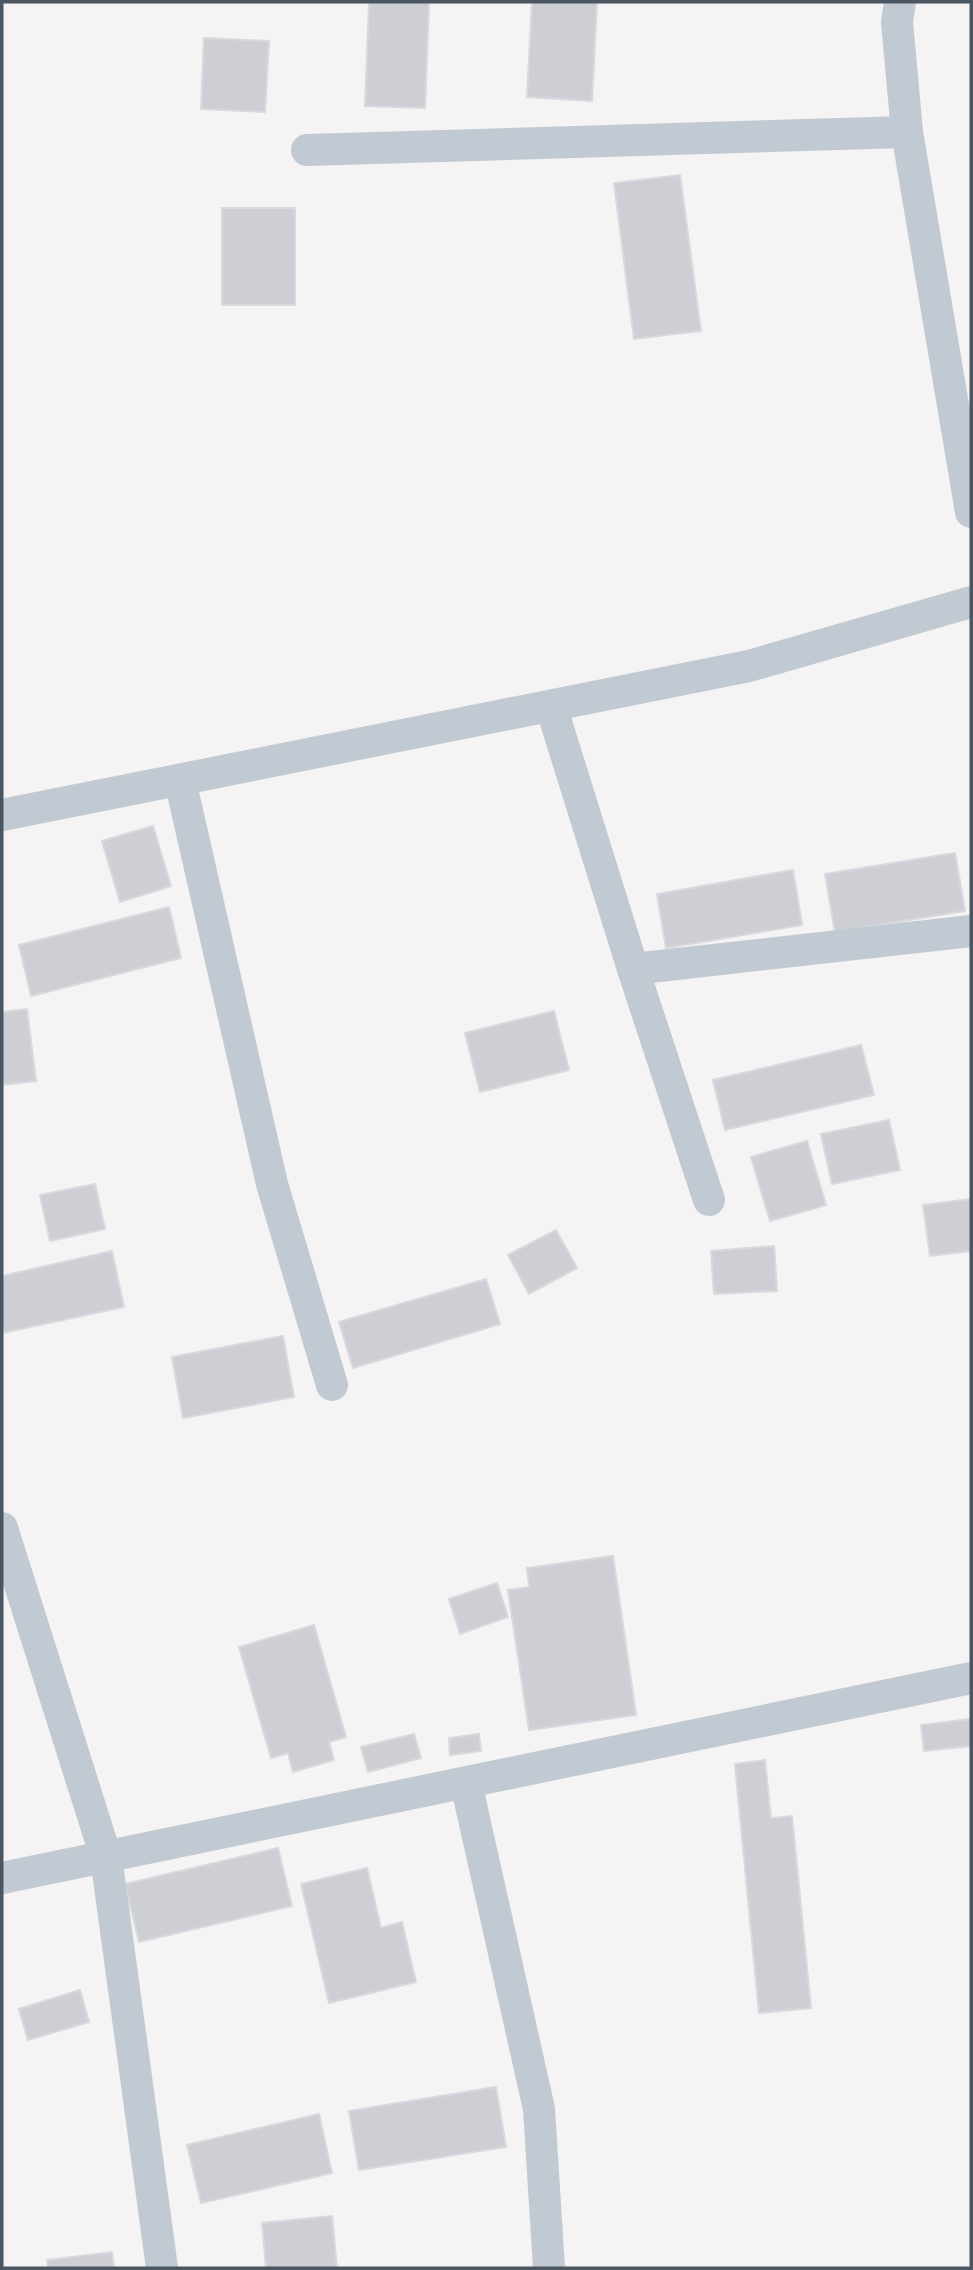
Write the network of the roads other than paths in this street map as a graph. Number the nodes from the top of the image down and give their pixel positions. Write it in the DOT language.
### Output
graph roads {
  1 [pos="900,2"];
  2 [pos="907,132"];
  3 [pos="307,150"];
  4 [pos="971,512"];
  5 [pos="971,602"];
  6 [pos="551,706"];
  7 [pos="180,780"];
  8 [pos="2,815"];
  9 [pos="971,931"];
  10 [pos="633,969"];
  11 [pos="709,1200"];
  12 [pos="332,1385"];
  13 [pos="2,1528"];
  14 [pos="971,1678"];
  15 [pos="466,1783"];
  16 [pos="106,1857"];
  17 [pos="2,1878"];
  18 [pos="162,2268"];
  19 [pos="549,2268"];
  1 -- 2 [label="street"];
  2 -- 3 [label="street"];
  2 -- 4 [label="street"];
  5 -- 6 [label="street"];
  6 -- 7 [label="street"];
  6 -- 10 [label="street"];
  7 -- 8 [label="street"];
  7 -- 12 [label="street"];
  9 -- 10 [label="street"];
  10 -- 11 [label="street"];
  13 -- 16 [label="street"];
  14 -- 15 [label="street"];
  15 -- 16 [label="street"];
  15 -- 19 [label="street"];
  16 -- 17 [label="street"];
  16 -- 18 [label="street"];
}
